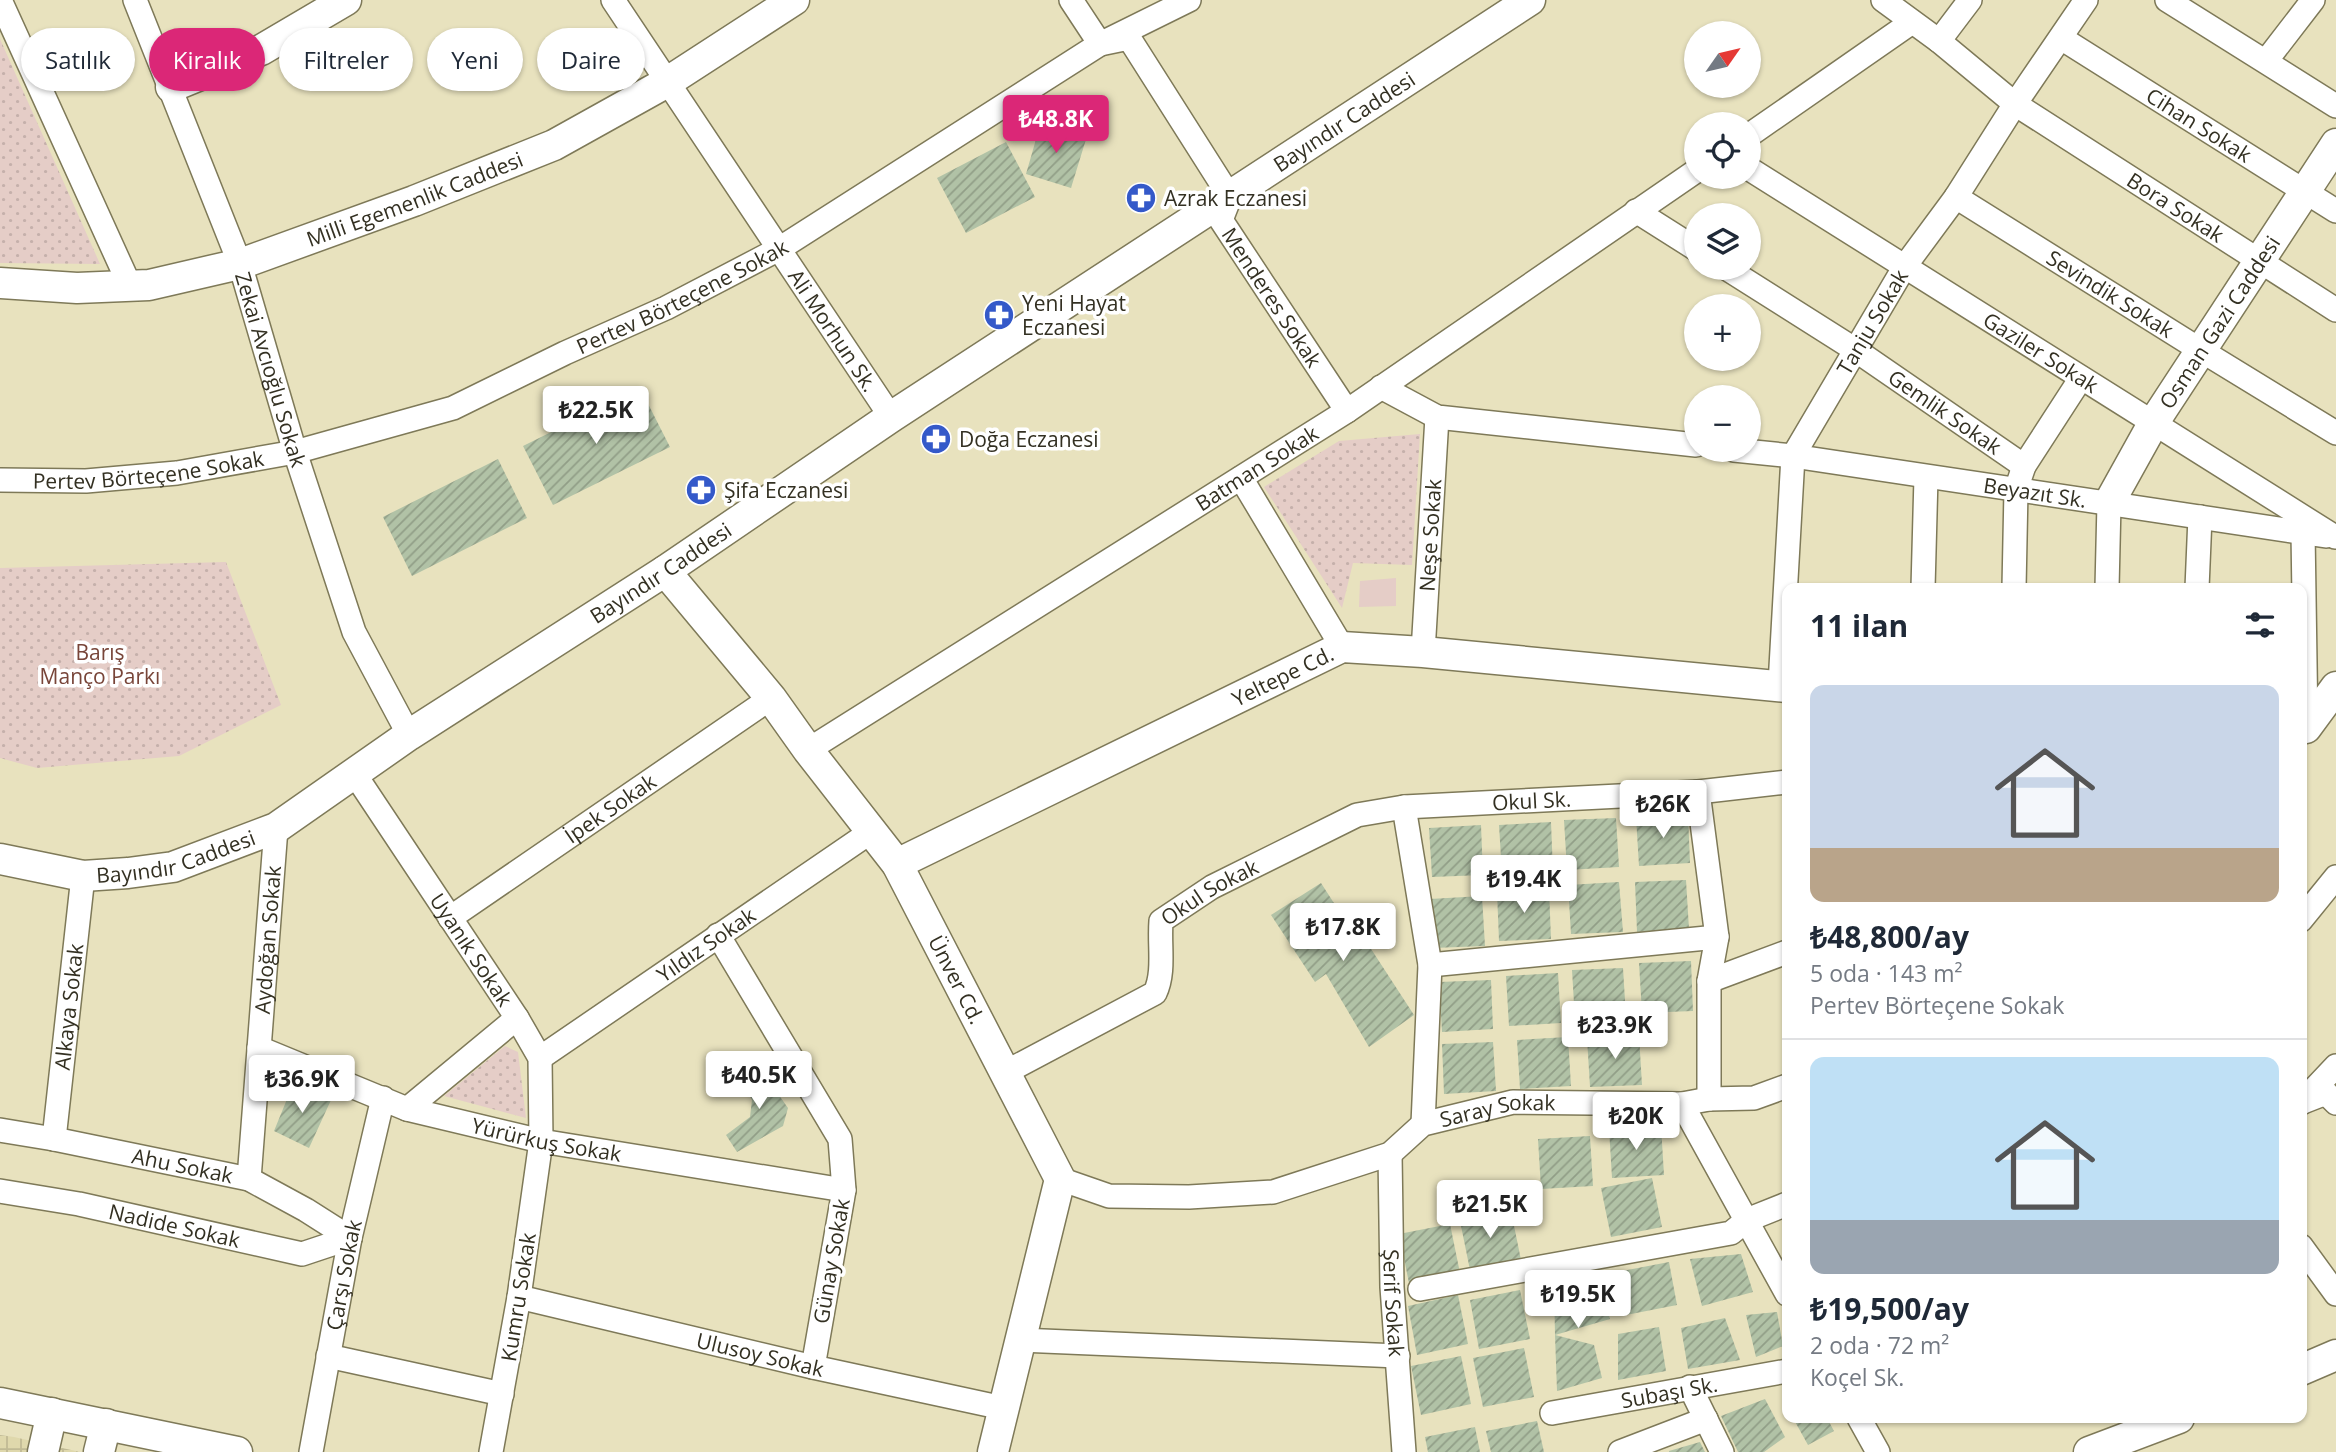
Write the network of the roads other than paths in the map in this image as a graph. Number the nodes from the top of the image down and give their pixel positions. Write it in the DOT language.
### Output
graph roads {
  1 [pos="0,0"];
  2 [pos="135,0"];
  3 [pos="346,0"];
  4 [pos="613,0"];
  5 [pos="794,0"];
  6 [pos="1071,0"];
  7 [pos="1189,0"];
  8 [pos="1530,0"];
  9 [pos="1883,0"];
  10 [pos="1970,0"];
  11 [pos="2086,0"];
  12 [pos="2167,0"];
  13 [pos="2313,0"];
  14 [pos="2194,7"];
  15 [pos="1913,22"];
  16 [pos="149,34"];
  17 [pos="2061,38"];
  18 [pos="1939,41"];
  19 [pos="1100,44"];
  20 [pos="265,48"];
  21 [pos="2266,61"];
  22 [pos="669,81"];
  23 [pos="173,91"];
  24 [pos="2015,104"];
  25 [pos="2336,106"];
  26 [pos="1761,127"];
  27 [pos="2336,144"];
  28 [pos="1761,176"];
  29 [pos="1684,179"];
  30 [pos="2305,191"];
  31 [pos="1230,197"];
  32 [pos="1956,197"];
  33 [pos="1636,211"];
  34 [pos="2336,211"];
  35 [pos="1684,241"];
  36 [pos="779,249"];
  37 [pos="2260,260"];
  38 [pos="240,264"];
  39 [pos="1905,266"];
  40 [pos="1745,280"];
  41 [pos="0,283"];
  42 [pos="130,286"];
  43 [pos="2336,310"];
  44 [pos="1854,349"];
  45 [pos="2202,351"];
  46 [pos="2081,378"];
  47 [pos="1381,387"];
  48 [pos="1347,411"];
  49 [pos="891,417"];
  50 [pos="1437,417"];
  51 [pos="2154,422"];
  52 [pos="2336,433"];
  53 [pos="1684,444"];
  54 [pos="295,452"];
  55 [pos="1761,453"];
  56 [pos="1793,456"];
  57 [pos="2024,466"];
  58 [pos="1926,477"];
  59 [pos="1241,478"];
  60 [pos="0,480"];
  61 [pos="2016,490"];
  62 [pos="2109,503"];
  63 [pos="2200,517"];
  64 [pos="2303,533"];
  65 [pos="2335,537"];
  66 [pos="665,572"];
  67 [pos="1787,583"];
  68 [pos="1923,583"];
  69 [pos="2014,583"];
  70 [pos="2108,583"];
  71 [pos="2197,583"];
  72 [pos="2303,583"];
  73 [pos="1342,647"];
  74 [pos="1423,652"];
  75 [pos="1782,686"];
  76 [pos="2336,687"];
  77 [pos="771,698"];
  78 [pos="2307,725"];
  79 [pos="2336,725"];
  80 [pos="2307,729"];
  81 [pos="409,735"];
  82 [pos="808,750"];
  83 [pos="354,772"];
  84 [pos="1782,783"];
  85 [pos="1698,792"];
  86 [pos="1404,807"];
  87 [pos="276,828"];
  88 [pos="872,831"];
  89 [pos="0,859"];
  90 [pos="897,864"];
  91 [pos="83,876"];
  92 [pos="2336,877"];
  93 [pos="2307,913"];
  94 [pos="450,918"];
  95 [pos="718,935"];
  96 [pos="1717,937"];
  97 [pos="1782,954"];
  98 [pos="1430,965"];
  99 [pos="1709,981"];
  100 [pos="517,1018"];
  101 [pos="259,1048"];
  102 [pos="540,1058"];
  103 [pos="2336,1066"];
  104 [pos="1006,1072"];
  105 [pos="1782,1088"];
  106 [pos="2307,1097"];
  107 [pos="383,1098"];
  108 [pos="1709,1100"];
  109 [pos="2307,1100"];
  110 [pos="2336,1103"];
  111 [pos="1682,1104"];
  112 [pos="407,1109"];
  113 [pos="1423,1124"];
  114 [pos="0,1130"];
  115 [pos="54,1139"];
  116 [pos="541,1141"];
  117 [pos="1390,1154"];
  118 [pos="249,1179"];
  119 [pos="1060,1179"];
  120 [pos="844,1190"];
  121 [pos="0,1191"];
  122 [pos="1782,1206"];
  123 [pos="1747,1220"];
  124 [pos="349,1238"];
  125 [pos="2307,1254"];
  126 [pos="1782,1285"];
  127 [pos="1420,1289"];
  128 [pos="2336,1294"];
  129 [pos="519,1297"];
  130 [pos="1020,1340"];
  131 [pos="2336,1355"];
  132 [pos="328,1356"];
  133 [pos="1398,1356"];
  134 [pos="813,1367"];
  135 [pos="2307,1367"];
  136 [pos="2307,1370"];
  137 [pos="1782,1372"];
  138 [pos="2336,1376"];
  139 [pos="1690,1387"];
  140 [pos="502,1394"];
  141 [pos="0,1403"];
  142 [pos="1003,1408"];
  143 [pos="52,1413"];
  144 [pos="1552,1413"];
  145 [pos="1706,1419"];
  146 [pos="1864,1423"];
  147 [pos="2166,1423"];
  148 [pos="102,1438"];
  149 [pos="43,1452"];
  150 [pos="237,1452"];
  151 [pos="311,1452"];
  152 [pos="491,1452"];
  153 [pos="993,1452"];
  154 [pos="1404,1452"];
  155 [pos="1620,1452"];
  156 [pos="1722,1452"];
  157 [pos="1878,1452"];
  158 [pos="2089,1452"];
  1 -- 42 [label="street"];
  2 -- 16 [label="street, Zekai Avcıoğlu Sokak"];
  3 -- 20 [label="street"];
  4 -- 22 [label="street, Ali Morhun Sk."];
  5 -- 22 [label="street, Milli Egemenlik Caddesi"];
  6 -- 19 [label="street"];
  7 -- 19 [label="street, Pertev Börteçene Sokak"];
  8 -- 31 [label="street, Bayındır Caddesi"];
  9 -- 15 [label="street, Bora Sokak"];
  10 -- 18 [label="street"];
  11 -- 17 [label="street, Tanju Sokak"];
  12 -- 14 [label="street"];
  13 -- 21 [label="street"];
  14 -- 21 [label="street"];
  15 -- 18 [label="street, Bora Sokak"];
  15 -- 26 [label="street"];
  17 -- 24 [label="street, Tanju Sokak"];
  17 -- 30 [label="street, Cihan Sokak"];
  18 -- 24 [label="street, Bora Sokak"];
  19 -- 31 [label="street, Menderes Sokak"];
  19 -- 36 [label="street, Pertev Börteçene Sokak"];
  21 -- 25 [label="street"];
  22 -- 36 [label="street, Ali Morhun Sk."];
  22 -- 38 [label="street, Milli Egemenlik Caddesi"];
  23 -- 38 [label="street, Zekai Avcıoğlu Sokak"];
  24 -- 32 [label="street, Tanju Sokak"];
  24 -- 37 [label="street, Bora Sokak"];
  27 -- 30 [label="street, Osman Gazi Caddesi"];
  28 -- 39 [label="street, Gaziler Sokak"];
  29 -- 33 [label="street, Batman Sokak"];
  30 -- 34 [label="street, Cihan Sokak"];
  30 -- 37 [label="street, Osman Gazi Caddesi"];
  31 -- 48 [label="street, Menderes Sokak"];
  31 -- 49 [label="street, Bayındır Caddesi"];
  32 -- 39 [label="street, Tanju Sokak"];
  32 -- 45 [label="street, Sevindik Sokak"];
  33 -- 35 [label="street"];
  33 -- 47 [label="street, Batman Sokak"];
  36 -- 49 [label="street, Ali Morhun Sk."];
  36 -- 54 [label="street, Pertev Börteçene Sokak"];
  37 -- 43 [label="street, Bora Sokak"];
  37 -- 45 [label="street, Osman Gazi Caddesi"];
  38 -- 42 [label="street, Milli Egemenlik Caddesi"];
  38 -- 54 [label="street, Zekai Avcıoğlu Sokak"];
  39 -- 44 [label="street, Tanju Sokak"];
  39 -- 46 [label="street, Gaziler Sokak"];
  40 -- 44 [label="street, Gemlik Sokak"];
  41 -- 42 [label="street, Milli Egemenlik Caddesi"];
  44 -- 56 [label="street, Tanju Sokak"];
  44 -- 57 [label="street, Gemlik Sokak"];
  45 -- 51 [label="street, Osman Gazi Caddesi"];
  45 -- 52 [label="street, Sevindik Sokak"];
  46 -- 51 [label="street, Gaziler Sokak"];
  46 -- 57 [label="street"];
  47 -- 48 [label="street, Batman Sokak"];
  47 -- 50 [label="street"];
  48 -- 59 [label="street, Batman Sokak"];
  49 -- 66 [label="street, Bayındır Caddesi"];
  50 -- 53 [label="street"];
  50 -- 74 [label="street, Neşe Sokak"];
  51 -- 62 [label="street, Osman Gazi Caddesi"];
  51 -- 65 [label="street, Gaziler Sokak"];
  54 -- 60 [label="street, Pertev Börteçene Sokak"];
  54 -- 81 [label="street, Zekai Avcıoğlu Sokak"];
  55 -- 56 [label="street, Beyazıt Sk."];
  56 -- 58 [label="street, Beyazıt Sk."];
  56 -- 67 [label="street, Tanju Sokak"];
  57 -- 61 [label="street"];
  58 -- 61 [label="street, Beyazıt Sk."];
  58 -- 68 [label="street"];
  59 -- 73 [label="street"];
  59 -- 82 [label="street, Batman Sokak"];
  61 -- 62 [label="street, Beyazıt Sk."];
  61 -- 69 [label="street"];
  62 -- 63 [label="street, Beyazıt Sk."];
  62 -- 70 [label="street"];
  63 -- 64 [label="street, Beyazıt Sk."];
  63 -- 71 [label="street"];
  64 -- 65 [label="street, Beyazıt Sk."];
  64 -- 72 [label="street"];
  66 -- 77 [label="street, Ünver Cd."];
  66 -- 81 [label="street, Bayındır Caddesi"];
  73 -- 74 [label="street, Yeltepe Cd."];
  73 -- 90 [label="street, Yeltepe Cd."];
  74 -- 75 [label="street, Yeltepe Cd."];
  76 -- 78 [label="street"];
  77 -- 82 [label="street, Ünver Cd."];
  77 -- 94 [label="street, İpek Sokak"];
  79 -- 80 [label="street"];
  81 -- 83 [label="street, Bayındır Caddesi"];
  82 -- 88 [label="street, Ünver Cd."];
  83 -- 87 [label="street, Bayındır Caddesi"];
  83 -- 94 [label="street, Uyanık Sokak"];
  84 -- 85 [label="street, Okul Sk."];
  85 -- 86 [label="street, Okul Sk."];
  85 -- 96 [label="street"];
  86 -- 98 [label="street"];
  86 -- 104 [label="street, Okul Sokak"];
  87 -- 91 [label="street, Bayındır Caddesi"];
  87 -- 101 [label="street, Aydoğan Sokak"];
  88 -- 90 [label="street, Ünver Cd."];
  88 -- 95 [label="street, Yıldız Sokak"];
  89 -- 91 [label="street, Bayındır Caddesi"];
  90 -- 104 [label="street, Ünver Cd."];
  91 -- 115 [label="street, Alkaya Sokak"];
  92 -- 93 [label="street"];
  94 -- 100 [label="street, Uyanık Sokak"];
  95 -- 102 [label="street, Yıldız Sokak"];
  95 -- 120 [label="street, Günay Sokak"];
  96 -- 98 [label="street"];
  96 -- 99 [label="street"];
  97 -- 99 [label="street"];
  98 -- 113 [label="street"];
  99 -- 108 [label="street"];
  100 -- 102 [label="street, Uyanık Sokak"];
  100 -- 112 [label="street"];
  101 -- 107 [label="street, Yürürkuş Sokak"];
  101 -- 118 [label="street, Aydoğan Sokak"];
  102 -- 116 [label="street, Uyanık Sokak"];
  103 -- 106 [label="street"];
  104 -- 119 [label="street, Ünver Cd."];
  105 -- 108 [label="street, Saray Sokak"];
  107 -- 112 [label="street, Yürürkuş Sokak"];
  107 -- 124 [label="street, Çarşı Sokak"];
  108 -- 111 [label="street, Saray Sokak"];
  109 -- 110 [label="street"];
  111 -- 113 [label="street, Saray Sokak"];
  111 -- 123 [label="street"];
  112 -- 116 [label="street, Yürürkuş Sokak"];
  113 -- 117 [label="street, Saray Sokak"];
  114 -- 115 [label="street, Ahu Sokak"];
  115 -- 118 [label="street, Ahu Sokak"];
  116 -- 120 [label="street, Yürürkuş Sokak"];
  116 -- 129 [label="street, Kumru Sokak"];
  117 -- 119 [label="street, Saray Sokak"];
  117 -- 133 [label="street, Şerif Sokak"];
  118 -- 124 [label="street, Ahu Sokak"];
  119 -- 130 [label="street"];
  120 -- 134 [label="street, Günay Sokak"];
  121 -- 124 [label="street, Nadide Sokak"];
  122 -- 123 [label="street"];
  123 -- 126 [label="street"];
  123 -- 127 [label="street"];
  124 -- 132 [label="street, Çarşı Sokak"];
  125 -- 128 [label="street"];
  129 -- 134 [label="street, Ulusoy Sokak"];
  129 -- 140 [label="street, Kumru Sokak"];
  130 -- 133 [label="street"];
  130 -- 142 [label="street"];
  131 -- 135 [label="street"];
  132 -- 140 [label="street"];
  132 -- 151 [label="street, Çarşı Sokak"];
  133 -- 154 [label="street, Şerif Sokak"];
  134 -- 142 [label="street, Ulusoy Sokak"];
  136 -- 138 [label="street"];
  137 -- 139 [label="street, Subaşı Sk."];
  139 -- 144 [label="street, Subaşı Sk."];
  139 -- 145 [label="street"];
  140 -- 152 [label="street, Kumru Sokak"];
  141 -- 143 [label="street"];
  142 -- 153 [label="street"];
  143 -- 148 [label="street"];
  143 -- 149 [label="street"];
  145 -- 155 [label="street"];
  145 -- 156 [label="street"];
  146 -- 157 [label="street"];
  147 -- 158 [label="street"];
  148 -- 150 [label="street"];
}
